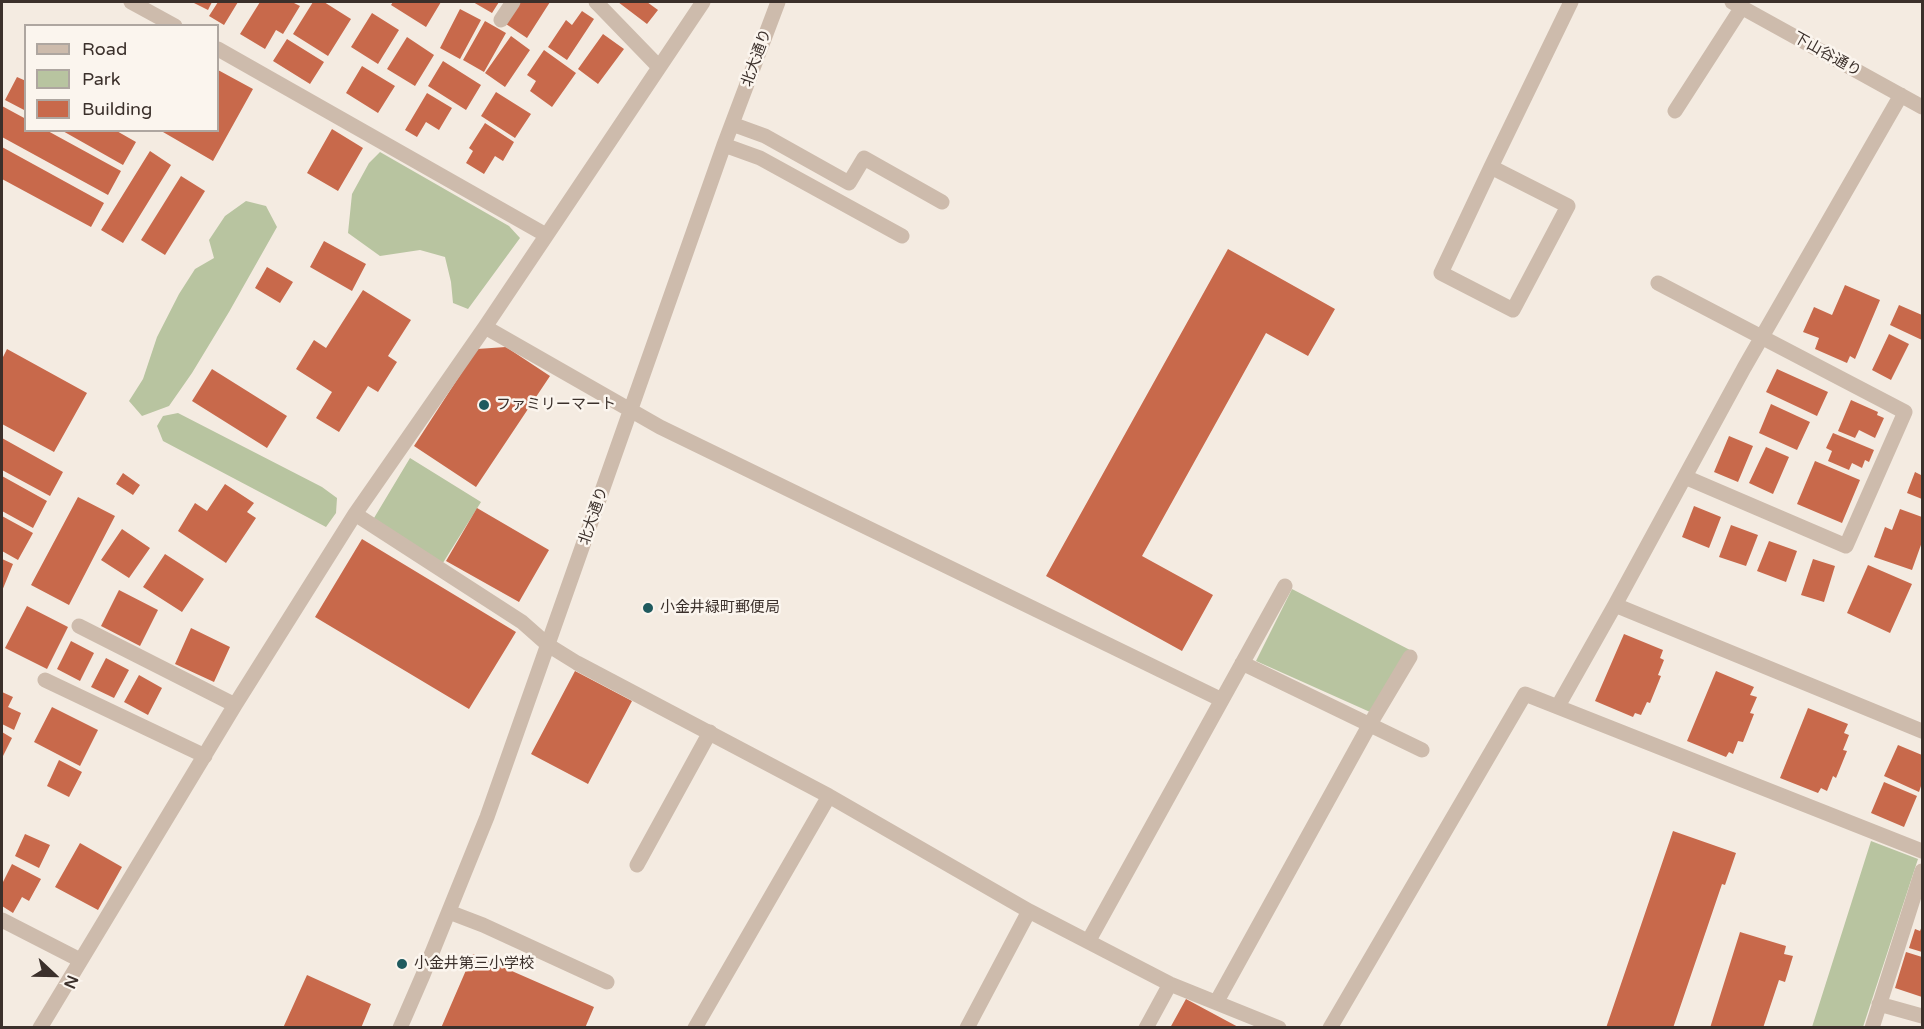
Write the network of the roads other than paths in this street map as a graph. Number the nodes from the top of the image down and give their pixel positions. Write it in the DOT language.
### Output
graph roads {
  1 [pos="131,2"];
  2 [pos="513,2"];
  3 [pos="596,2"];
  4 [pos="703,2"];
  5 [pos="778,2"];
  6 [pos="1571,2"];
  7 [pos="1737,4"];
  8 [pos="501,20"];
  9 [pos="171,24"];
  10 [pos="219,50"];
  11 [pos="658,66"];
  12 [pos="1901,95"];
  13 [pos="1923,107"];
  14 [pos="1675,111"];
  15 [pos="732,124"];
  16 [pos="724,145"];
  17 [pos="1491,167"];
  18 [pos="942,202"];
  19 [pos="546,235"];
  20 [pos="902,236"];
  21 [pos="1658,283"];
  22 [pos="485,327"];
  23 [pos="1763,336"];
  24 [pos="631,410"];
  25 [pos="1685,477"];
  26 [pos="355,514"];
  27 [pos="1285,586"];
  28 [pos="1615,605"];
  29 [pos="79,626"];
  30 [pos="548,645"];
  31 [pos="1410,657"];
  32 [pos="1242,663"];
  33 [pos="45,680"];
  34 [pos="1222,700"];
  35 [pos="235,705"];
  36 [pos="1558,706"];
  37 [pos="1370,724"];
  38 [pos="1923,731"];
  39 [pos="710,732"];
  40 [pos="1422,750"];
  41 [pos="206,756"];
  42 [pos="829,796"];
  43 [pos="1923,851"];
  44 [pos="637,865"];
  45 [pos="1921,879"];
  46 [pos="1029,911"];
  47 [pos="449,912"];
  48 [pos="2,920"];
  49 [pos="1089,940"];
  50 [pos="80,960"];
  51 [pos="607,982"];
  52 [pos="1170,984"];
  53 [pos="1218,1001"];
  54 [pos="1879,1004"];
  55 [pos="1923,1016"];
  56 [pos="40,1028"];
  57 [pos="400,1028"];
  58 [pos="695,1028"];
  59 [pos="967,1028"];
  60 [pos="1146,1028"];
  61 [pos="1279,1028"];
  62 [pos="1330,1028"];
  63 [pos="1872,1028"];
  1 -- 9 [label="street"];
  2 -- 8 [label="street"];
  3 -- 11 [label="street"];
  4 -- 11 [label="street"];
  5 -- 15 [label="street, 北大通り"];
  6 -- 17 [label="street"];
  7 -- 12 [label="street, 下山谷通り"];
  7 -- 14 [label="street"];
  10 -- 19 [label="street"];
  11 -- 19 [label="street"];
  12 -- 13 [label="street, 下山谷通り"];
  12 -- 23 [label="street"];
  15 -- 16 [label="street, 北大通り"];
  15 -- 18 [label="street"];
  16 -- 20 [label="street"];
  16 -- 24 [label="street, 北大通り"];
  17 -- 17 [label="street"];
  19 -- 22 [label="street"];
  21 -- 23 [label="street"];
  22 -- 24 [label="street"];
  22 -- 26 [label="street"];
  23 -- 25 [label="street"];
  23 -- 25 [label="street"];
  24 -- 30 [label="street, 北大通り"];
  24 -- 34 [label="street"];
  25 -- 28 [label="street"];
  26 -- 30 [label="street"];
  26 -- 35 [label="street"];
  27 -- 32 [label="street"];
  28 -- 36 [label="street"];
  28 -- 38 [label="street"];
  29 -- 35 [label="street"];
  30 -- 39 [label="street"];
  30 -- 47 [label="street, 北大通り"];
  31 -- 37 [label="street"];
  32 -- 34 [label="street"];
  32 -- 37 [label="street"];
  33 -- 41 [label="street"];
  34 -- 49 [label="street"];
  35 -- 41 [label="street"];
  36 -- 43 [label="street"];
  36 -- 62 [label="street"];
  37 -- 40 [label="street"];
  37 -- 53 [label="street"];
  39 -- 42 [label="street"];
  39 -- 44 [label="street"];
  41 -- 50 [label="street"];
  42 -- 46 [label="street"];
  42 -- 58 [label="street"];
  45 -- 54 [label="street"];
  46 -- 49 [label="street"];
  46 -- 59 [label="street"];
  47 -- 51 [label="street"];
  47 -- 57 [label="street, 北大通り"];
  48 -- 50 [label="street"];
  49 -- 52 [label="street"];
  50 -- 56 [label="street"];
  52 -- 53 [label="street"];
  52 -- 60 [label="street"];
  53 -- 61 [label="street"];
  54 -- 55 [label="street"];
  54 -- 63 [label="street"];
}
